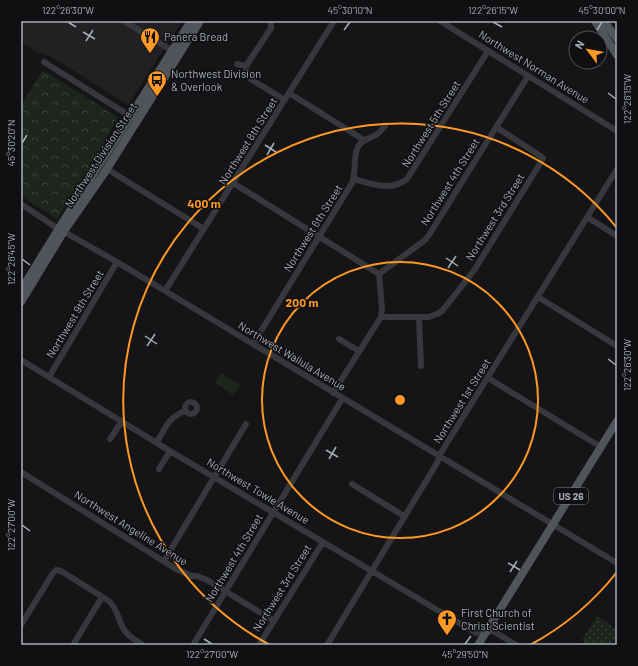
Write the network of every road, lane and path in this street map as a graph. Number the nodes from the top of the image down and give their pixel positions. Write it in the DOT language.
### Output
graph roads {
  1 [pos="124,21"];
  2 [pos="191,21"];
  3 [pos="200,21"];
  4 [pos="271,21"];
  5 [pos="334,21"];
  6 [pos="440,21"];
  7 [pos="595,21"];
  8 [pos="604,21"];
  9 [pos="617,39"];
  10 [pos="488,51"];
  11 [pos="175,53"];
  12 [pos="617,55"];
  13 [pos="44,62"];
  14 [pos="237,64"];
  15 [pos="246,66"];
  16 [pos="528,76"];
  17 [pos="289,93"];
  18 [pos="285,100"];
  19 [pos="134,119"];
  20 [pos="385,126"];
  21 [pos="496,127"];
  22 [pos="617,131"];
  23 [pos="364,140"];
  24 [pos="107,169"];
  25 [pos="617,169"];
  26 [pos="354,179"];
  27 [pos="233,183"];
  28 [pos="21,204"];
  29 [pos="587,217"];
  30 [pos="204,229"];
  31 [pos="61,230"];
  32 [pos="319,236"];
  33 [pos="617,236"];
  34 [pos="117,262"];
  35 [pos="379,274"];
  36 [pos="21,290"];
  37 [pos="165,291"];
  38 [pos="538,297"];
  39 [pos="21,302"];
  40 [pos="381,317"];
  41 [pos="419,318"];
  42 [pos="339,339"];
  43 [pos="253,344"];
  44 [pos="617,346"];
  45 [pos="359,351"];
  46 [pos="21,360"];
  47 [pos="421,366"];
  48 [pos="50,377"];
  49 [pos="488,378"];
  50 [pos="333,393"];
  51 [pos="342,399"];
  52 [pos="185,410"];
  53 [pos="122,421"];
  54 [pos="617,421"];
  55 [pos="246,424"];
  56 [pos="110,439"];
  57 [pos="157,442"];
  58 [pos="601,447"];
  59 [pos="170,451"];
  60 [pos="439,457"];
  61 [pos="159,469"];
  62 [pos="21,472"];
  63 [pos="215,477"];
  64 [pos="352,484"];
  65 [pos="273,512"];
  66 [pos="404,516"];
  67 [pos="553,524"];
  68 [pos="323,542"];
  69 [pos="164,561"];
  70 [pos="617,563"];
  71 [pos="372,571"];
  72 [pos="226,591"];
  73 [pos="102,596"];
  74 [pos="274,621"];
  75 [pos="21,625"];
  76 [pos="486,632"];
  77 [pos="139,644"];
  78 [pos="73,645"];
  79 [pos="193,645"];
  80 [pos="259,645"];
  81 [pos="327,645"];
  82 [pos="478,645"];
  83 [pos="516,645"];
  1 -- 11 [label="street"];
  2 -- 11 [label="main road, Northwest Division Street"];
  3 -- 11 [label="main road, Northwest Division Street"];
  4 -- 15 [label="street"];
  5 -- 17 [label="street, Northwest 8th Street"];
  6 -- 10 [label="street, Northwest Norman Avenue"];
  7 -- 12 [label="main road"];
  8 -- 9 [label="main road"];
  10 -- 16 [label="street, Northwest Norman Avenue"];
  10 -- 26 [label="street, Northwest 5th Street"];
  11 -- 19 [label="main road, Northwest Division Street"];
  13 -- 19 [label="street"];
  14 -- 15 [label="street"];
  15 -- 18 [label="street"];
  16 -- 21 [label="street, Northwest 4th Street"];
  16 -- 22 [label="street, Northwest Norman Avenue"];
  17 -- 18 [label="street, Northwest 8th Street"];
  17 -- 23 [label="street"];
  18 -- 27 [label="street, Northwest 8th Street"];
  19 -- 24 [label="main road, Northwest Division Street"];
  19 -- 31 [label="main road, Northwest Division Street"];
  20 -- 23 [label="street"];
  21 -- 35 [label="street, Northwest 4th Street"];
  21 -- 41 [label="street, Northwest 3rd Street"];
  23 -- 26 [label="street, Northwest 6th Street"];
  24 -- 30 [label="street"];
  24 -- 31 [label="main road, Northwest Division Street"];
  25 -- 29 [label="street, Northwest 1st Street"];
  26 -- 32 [label="street, Northwest 6th Street"];
  27 -- 30 [label="street, Northwest 8th Street"];
  27 -- 32 [label="street"];
  28 -- 31 [label="street, Northwest Wallula Avenue"];
  29 -- 33 [label="street"];
  29 -- 38 [label="street, Northwest 1st Street"];
  30 -- 37 [label="street, Northwest 8th Street"];
  31 -- 34 [label="street, Northwest Wallula Avenue"];
  31 -- 36 [label="main road, Northwest Division Street"];
  31 -- 39 [label="main road, Northwest Division Street"];
  32 -- 35 [label="street"];
  32 -- 43 [label="street, Northwest 6th Street"];
  34 -- 37 [label="street, Northwest Wallula Avenue"];
  34 -- 48 [label="street, Northwest 9th Street"];
  35 -- 40 [label="street"];
  37 -- 43 [label="street, Northwest Wallula Avenue"];
  38 -- 44 [label="street"];
  38 -- 49 [label="street, Northwest 1st Street"];
  40 -- 41 [label="street, Northwest 3rd Street"];
  40 -- 45 [label="street"];
  41 -- 47 [label="street"];
  42 -- 45 [label="street"];
  43 -- 50 [label="street, Northwest Wallula Avenue"];
  45 -- 50 [label="street"];
  46 -- 48 [label="street, Northwest Towle Avenue"];
  48 -- 53 [label="street, Northwest Towle Avenue"];
  49 -- 58 [label="street"];
  49 -- 60 [label="street, Northwest 1st Street"];
  50 -- 51 [label="street, Northwest Wallula Avenue"];
  51 -- 60 [label="street, Northwest Wallula Avenue"];
  51 -- 65 [label="street, Northwest 4th Street"];
  52 -- 57 [label="street"];
  53 -- 56 [label="street"];
  53 -- 57 [label="street, Northwest Towle Avenue"];
  54 -- 58 [label="main road, US 26"];
  55 -- 63 [label="street"];
  57 -- 59 [label="street, Northwest Towle Avenue"];
  58 -- 67 [label="main road, US 26"];
  59 -- 61 [label="street"];
  59 -- 63 [label="street, Northwest Towle Avenue"];
  60 -- 66 [label="street, Northwest 1st Street"];
  60 -- 67 [label="street, Northwest Wallula Avenue"];
  62 -- 69 [label="street, Northwest Angeline Avenue"];
  63 -- 65 [label="street, Northwest Towle Avenue"];
  63 -- 69 [label="street"];
  64 -- 66 [label="street"];
  65 -- 68 [label="street, Northwest Towle Avenue"];
  65 -- 72 [label="street, Northwest 4th Street"];
  66 -- 71 [label="street, Northwest 1st Street"];
  67 -- 70 [label="street, Northwest Wallula Avenue"];
  67 -- 76 [label="main road, US 26"];
  68 -- 71 [label="street, Northwest Towle Avenue"];
  68 -- 74 [label="street, Northwest 3rd Street"];
  69 -- 72 [label="street, Northwest Angeline Avenue"];
  71 -- 76 [label="street, Northwest Towle Avenue"];
  71 -- 81 [label="street, Northwest 1st Street"];
  72 -- 74 [label="street, Northwest Angeline Avenue"];
  72 -- 79 [label="street, Northwest 4th Street"];
  73 -- 75 [label="street"];
  73 -- 77 [label="street"];
  73 -- 78 [label="street"];
  74 -- 80 [label="street, Northwest 3rd Street"];
  76 -- 82 [label="main road, US 26"];
  76 -- 83 [label="street, Northwest Towle Avenue"];
}
